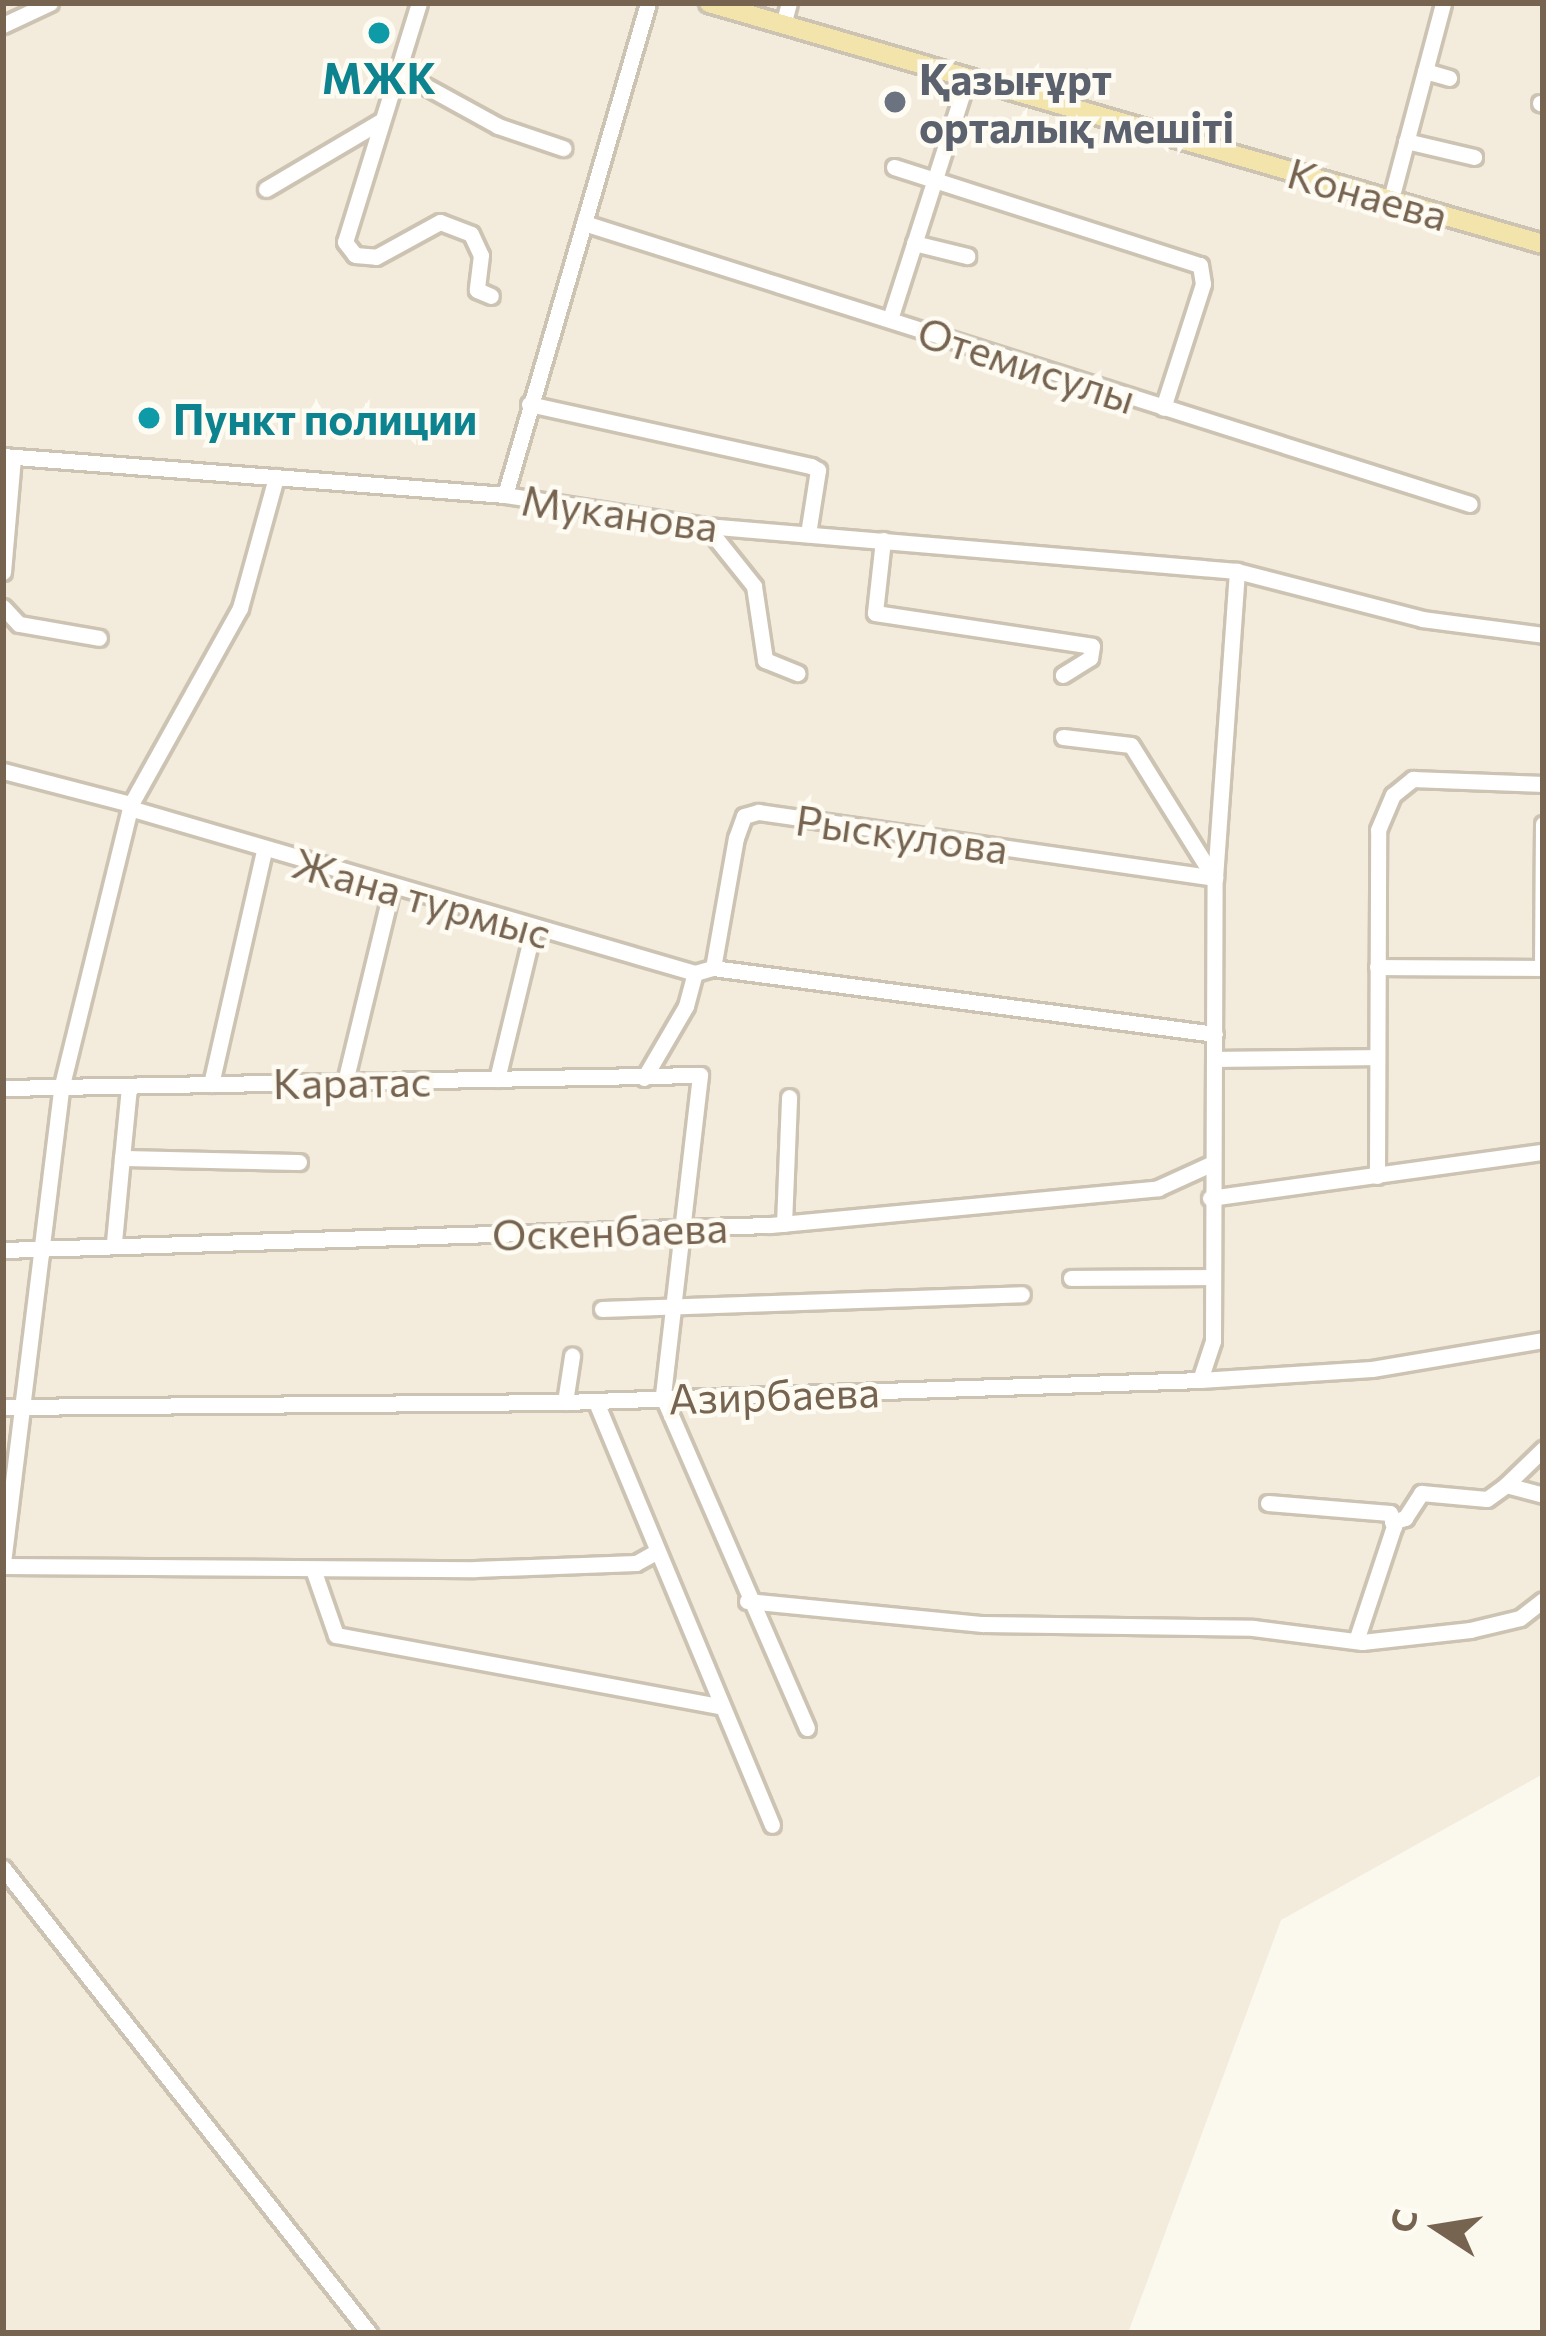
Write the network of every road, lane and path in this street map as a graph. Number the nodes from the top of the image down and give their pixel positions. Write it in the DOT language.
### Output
graph roads {
  1 [pos="50,3"];
  2 [pos="419,3"];
  3 [pos="649,3"];
  4 [pos="709,3"];
  5 [pos="789,3"];
  6 [pos="1443,3"];
  7 [pos="3,25"];
  8 [pos="783,25"];
  9 [pos="398,70"];
  10 [pos="1425,70"];
  11 [pos="1449,78"];
  12 [pos="968,79"];
  13 [pos="381,121"];
  14 [pos="1406,141"];
  15 [pos="563,148"];
  16 [pos="1474,157"];
  17 [pos="894,167"];
  18 [pos="935,176"];
  19 [pos="266,189"];
  20 [pos="1391,199"];
  21 [pos="584,223"];
  22 [pos="914,243"];
  23 [pos="1543,244"];
  24 [pos="967,256"];
  25 [pos="491,296"];
  26 [pos="890,319"];
  27 [pos="530,404"];
  28 [pos="1163,408"];
  29 [pos="8,457"];
  30 [pos="276,477"];
  31 [pos="506,495"];
  32 [pos="1469,504"];
  33 [pos="706,526"];
  34 [pos="808,534"];
  35 [pos="883,540"];
  36 [pos="4,569"];
  37 [pos="1237,571"];
  38 [pos="3,597"];
  39 [pos="3,607"];
  40 [pos="1543,635"];
  41 [pos="99,638"];
  42 [pos="797,673"];
  43 [pos="1064,675"];
  44 [pos="1063,737"];
  45 [pos="3,772"];
  46 [pos="1543,784"];
  47 [pos="132,806"];
  48 [pos="1543,824"];
  49 [pos="264,851"];
  50 [pos="1215,878"];
  51 [pos="392,888"];
  52 [pos="533,930"];
  53 [pos="1376,967"];
  54 [pos="713,968"];
  55 [pos="694,973"];
  56 [pos="1215,1034"];
  57 [pos="1376,1058"];
  58 [pos="1217,1059"];
  59 [pos="644,1078"];
  60 [pos="497,1079"];
  61 [pos="345,1082"];
  62 [pos="211,1084"];
  63 [pos="129,1087"];
  64 [pos="3,1088"];
  65 [pos="61,1089"];
  66 [pos="789,1097"];
  67 [pos="1543,1152"];
  68 [pos="122,1158"];
  69 [pos="299,1162"];
  70 [pos="1211,1164"];
  71 [pos="1377,1176"];
  72 [pos="1210,1198"];
  73 [pos="784,1224"];
  74 [pos="678,1230"];
  75 [pos="114,1242"];
  76 [pos="3,1250"];
  77 [pos="36,1251"];
  78 [pos="1210,1277"];
  79 [pos="1071,1278"];
  80 [pos="1022,1294"];
  81 [pos="602,1309"];
  82 [pos="670,1311"];
  83 [pos="1543,1340"];
  84 [pos="572,1356"];
  85 [pos="1200,1379"];
  86 [pos="664,1397"];
  87 [pos="565,1402"];
  88 [pos="596,1402"];
  89 [pos="10,1407"];
  90 [pos="1543,1449"];
  91 [pos="7,1484"];
  92 [pos="1506,1485"];
  93 [pos="1543,1495"];
  94 [pos="1268,1503"];
  95 [pos="1392,1522"];
  96 [pos="654,1553"];
  97 [pos="3,1564"];
  98 [pos="314,1569"];
  99 [pos="1543,1600"];
  100 [pos="747,1601"];
  101 [pos="1356,1642"];
  102 [pos="718,1706"];
  103 [pos="807,1728"];
  104 [pos="772,1826"];
  105 [pos="3,1868"];
  106 [pos="369,2333"];
  1 -- 7 [label="street"];
  2 -- 9 [label="street"];
  3 -- 21 [label="street"];
  4 -- 8 [label="main road, Конаева"];
  5 -- 8 [label="street"];
  6 -- 10 [label="street"];
  8 -- 12 [label="main road, Конаева"];
  9 -- 13 [label="street"];
  9 -- 15 [label="street"];
  10 -- 11 [label="street"];
  10 -- 14 [label="street"];
  12 -- 18 [label="street"];
  12 -- 20 [label="main road, Конаева"];
  13 -- 19 [label="street"];
  13 -- 25 [label="street"];
  14 -- 16 [label="street"];
  14 -- 20 [label="street"];
  17 -- 18 [label="street"];
  18 -- 22 [label="street"];
  18 -- 28 [label="street"];
  20 -- 23 [label="main road, Конаева"];
  21 -- 26 [label="street, Отемисулы"];
  21 -- 27 [label="street"];
  22 -- 24 [label="street"];
  22 -- 26 [label="street"];
  26 -- 28 [label="street, Отемисулы"];
  27 -- 31 [label="street"];
  27 -- 34 [label="street"];
  28 -- 32 [label="street, Отемисулы"];
  29 -- 30 [label="street, Муканова"];
  29 -- 36 [label="street"];
  30 -- 31 [label="street, Муканова"];
  30 -- 47 [label="street"];
  31 -- 33 [label="street, Муканова"];
  33 -- 34 [label="street, Муканова"];
  33 -- 42 [label="street"];
  34 -- 35 [label="street, Муканова"];
  35 -- 37 [label="street, Муканова"];
  35 -- 43 [label="street"];
  36 -- 38 [label="street"];
  37 -- 40 [label="street, Муканова"];
  37 -- 50 [label="street"];
  39 -- 41 [label="street"];
  44 -- 50 [label="street"];
  45 -- 47 [label="street, Жана турмыс"];
  46 -- 53 [label="street"];
  47 -- 49 [label="street, Жана турмыс"];
  47 -- 65 [label="street"];
  48 -- 53 [label="street"];
  49 -- 51 [label="street, Жана турмыс"];
  49 -- 62 [label="street"];
  50 -- 54 [label="street, Рыскулова"];
  50 -- 56 [label="street"];
  51 -- 52 [label="street, Жана турмыс"];
  51 -- 61 [label="street"];
  52 -- 55 [label="street, Жана турмыс"];
  52 -- 60 [label="street"];
  53 -- 57 [label="street"];
  54 -- 55 [label="street, Жана турмыс"];
  54 -- 56 [label="street"];
  55 -- 59 [label="street"];
  56 -- 58 [label="street"];
  57 -- 58 [label="street"];
  57 -- 71 [label="street"];
  58 -- 70 [label="street"];
  59 -- 60 [label="street, Каратас"];
  59 -- 74 [label="street, Каратас"];
  60 -- 61 [label="street, Каратас"];
  61 -- 62 [label="street, Каратас"];
  62 -- 63 [label="street, Каратас"];
  63 -- 65 [label="street, Каратас"];
  63 -- 68 [label="street"];
  64 -- 65 [label="street, Каратас"];
  65 -- 77 [label="street"];
  66 -- 73 [label="street"];
  67 -- 71 [label="street"];
  68 -- 69 [label="street"];
  68 -- 75 [label="street"];
  70 -- 72 [label="street"];
  70 -- 73 [label="street, Оскенбаева"];
  71 -- 72 [label="street"];
  72 -- 78 [label="street"];
  73 -- 74 [label="street, Оскенбаева"];
  74 -- 75 [label="street, Оскенбаева"];
  74 -- 82 [label="street"];
  75 -- 77 [label="street, Оскенбаева"];
  76 -- 77 [label="street, Оскенбаева"];
  77 -- 89 [label="street"];
  78 -- 79 [label="street"];
  78 -- 85 [label="street"];
  80 -- 82 [label="street"];
  81 -- 82 [label="street"];
  82 -- 86 [label="street"];
  83 -- 85 [label="street, Азирбаева"];
  84 -- 87 [label="street"];
  85 -- 86 [label="street, Азирбаева"];
  86 -- 88 [label="street, Азирбаева"];
  86 -- 100 [label="street"];
  87 -- 88 [label="street, Азирбаева"];
  87 -- 89 [label="street, Азирбаева"];
  88 -- 96 [label="street"];
  89 -- 91 [label="street"];
  90 -- 92 [label="street"];
  91 -- 97 [label="street"];
  92 -- 93 [label="street"];
  92 -- 95 [label="street"];
  94 -- 95 [label="street"];
  95 -- 101 [label="street"];
  96 -- 98 [label="street"];
  96 -- 102 [label="street"];
  97 -- 98 [label="street"];
  98 -- 102 [label="street"];
  99 -- 101 [label="street"];
  100 -- 101 [label="street"];
  100 -- 103 [label="street"];
  102 -- 104 [label="street"];
  105 -- 106 [label="street"];
}
